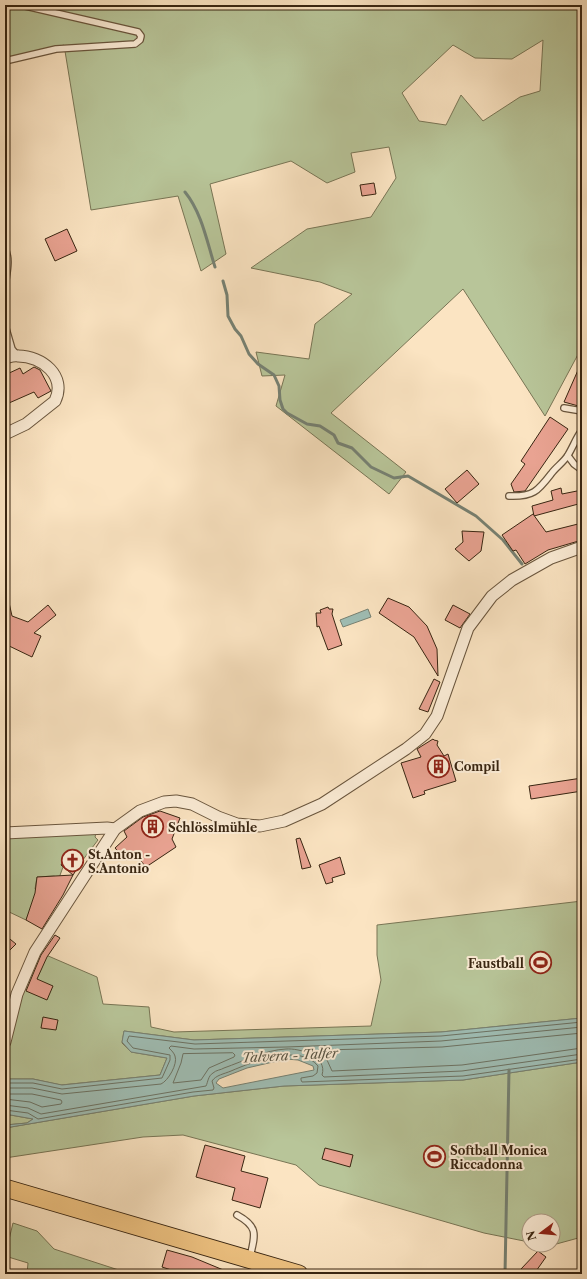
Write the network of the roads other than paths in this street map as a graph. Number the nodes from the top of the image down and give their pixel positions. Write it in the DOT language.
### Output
graph roads {
  1 [pos="21,5"];
  2 [pos="5,61"];
  3 [pos="5,249"];
  4 [pos="5,287"];
  5 [pos="5,325"];
  6 [pos="18,356"];
  7 [pos="5,358"];
  8 [pos="564,408"];
  9 [pos="582,411"];
  10 [pos="582,430"];
  11 [pos="5,434"];
  12 [pos="568,456"];
  13 [pos="582,470"];
  14 [pos="510,496"];
  15 [pos="582,547"];
  16 [pos="116,829"];
  17 [pos="5,833"];
  18 [pos="5,1042"];
  19 [pos="5,1188"];
  20 [pos="237,1214"];
  21 [pos="249,1260"];
  22 [pos="299,1274"];
  1 -- 2 [label="lane"];
  3 -- 4 [label="lane"];
  5 -- 6 [label="lane"];
  6 -- 7 [label="street"];
  6 -- 11 [label="street"];
  8 -- 9 [label="lane"];
  10 -- 12 [label="lane"];
  12 -- 13 [label="lane"];
  12 -- 14 [label="lane"];
  15 -- 16 [label="street"];
  16 -- 17 [label="street"];
  16 -- 18 [label="street"];
  19 -- 21 [label="main road"];
  20 -- 21 [label="lane"];
  21 -- 22 [label="main road"];
}
